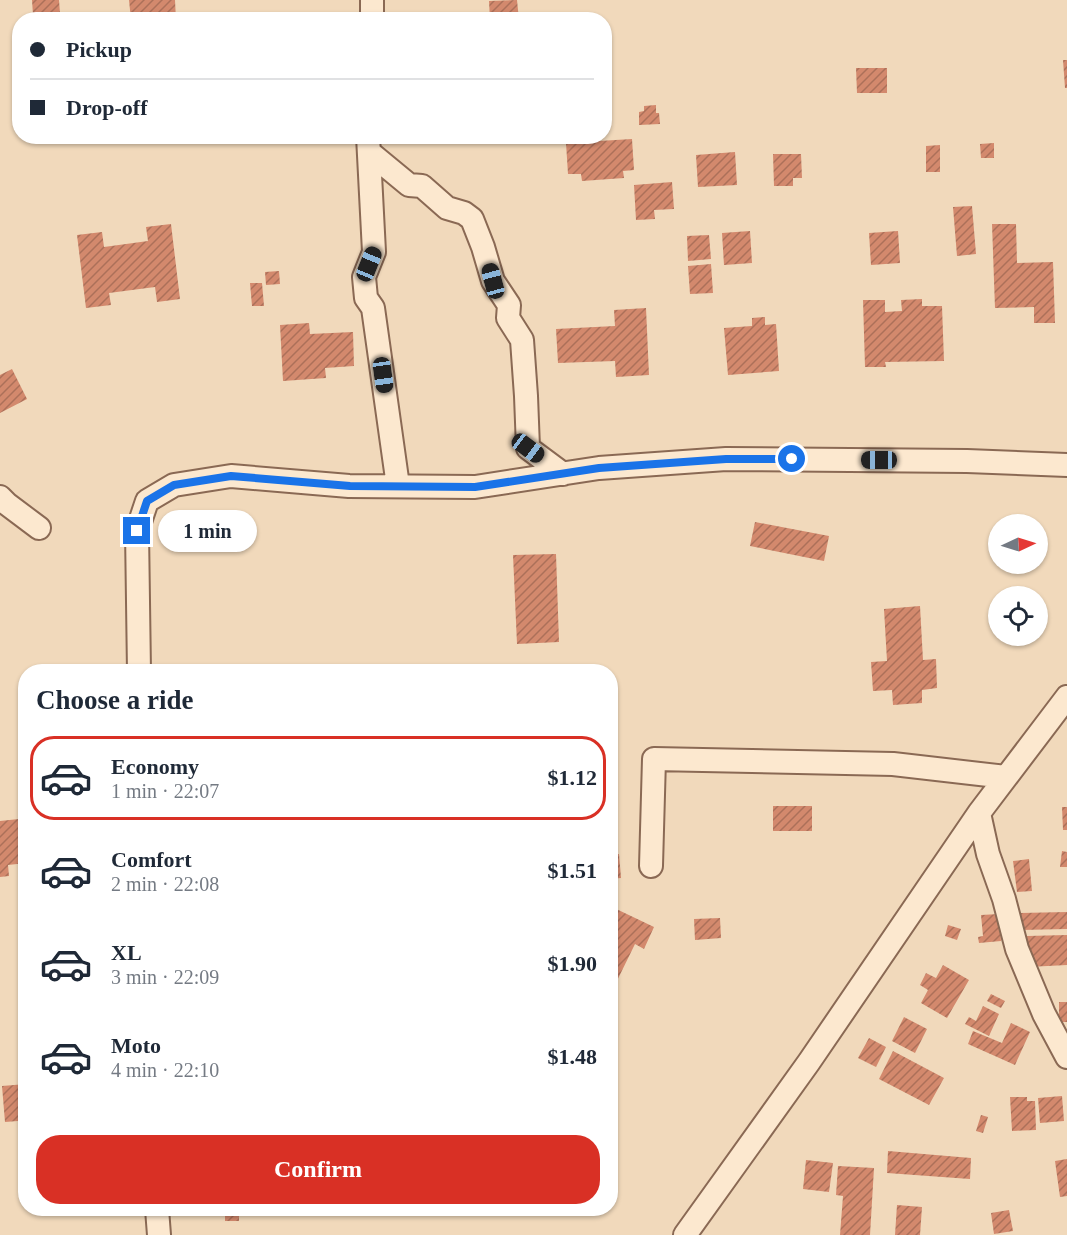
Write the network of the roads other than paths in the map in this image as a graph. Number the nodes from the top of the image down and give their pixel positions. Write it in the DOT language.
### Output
graph roads {
  1 [pos="368,144"];
  2 [pos="1067,465"];
  3 [pos="563,474"];
  4 [pos="398,486"];
  5 [pos="0,497"];
  6 [pos="39,528"];
  7 [pos="139,664"];
  8 [pos="1067,697"];
  9 [pos="1006,777"];
  10 [pos="979,813"];
  11 [pos="651,866"];
  12 [pos="1067,1058"];
  13 [pos="158,1216"];
  14 [pos="159,1235"];
  15 [pos="685,1235"];
  1 -- 3 [label="street"];
  1 -- 4 [label="street"];
  2 -- 3 [label="street"];
  3 -- 4 [label="street"];
  4 -- 7 [label="street"];
  5 -- 6 [label="street"];
  8 -- 9 [label="street"];
  9 -- 10 [label="street"];
  9 -- 11 [label="street"];
  10 -- 12 [label="street"];
  10 -- 15 [label="street"];
  13 -- 14 [label="street"];
}
